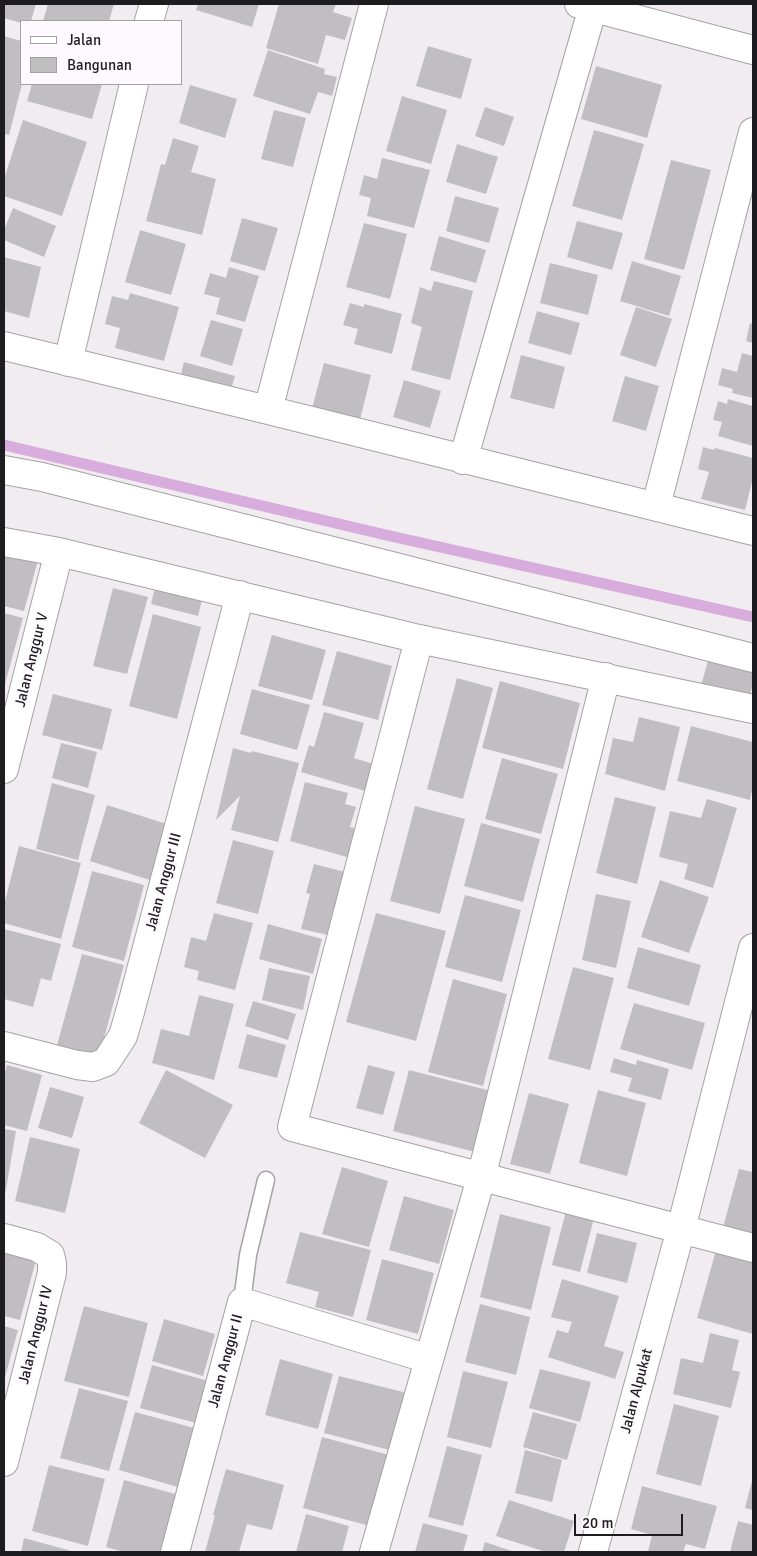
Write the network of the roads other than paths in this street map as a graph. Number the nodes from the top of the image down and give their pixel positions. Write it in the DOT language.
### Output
graph roads {
  1 [pos="154,4"];
  2 [pos="374,4"];
  3 [pos="586,6"];
  4 [pos="149,20"];
  5 [pos="753,50"];
  6 [pos="134,85"];
  7 [pos="753,132"];
  8 [pos="4,346"];
  9 [pos="68,362"];
  10 [pos="268,410"];
  11 [pos="463,460"];
  12 [pos="4,470"];
  13 [pos="656,506"];
  14 [pos="753,531"];
  15 [pos="4,542"];
  16 [pos="60,552"];
  17 [pos="240,596"];
  18 [pos="419,639"];
  19 [pos="753,658"];
  20 [pos="606,677"];
  21 [pos="753,709"];
  22 [pos="4,769"];
  23 [pos="753,948"];
  24 [pos="4,1046"];
  25 [pos="481,1178"];
  26 [pos="266,1180"];
  27 [pos="681,1229"];
  28 [pos="4,1238"];
  29 [pos="753,1248"];
  30 [pos="242,1302"];
  31 [pos="429,1360"];
  32 [pos="4,1462"];
  33 [pos="175,1552"];
  34 [pos="374,1552"];
  35 [pos="593,1552"];
  1 -- 4 [label="street"];
  2 -- 10 [label="street"];
  3 -- 5 [label="street"];
  3 -- 11 [label="street"];
  6 -- 9 [label="street"];
  7 -- 13 [label="street"];
  8 -- 9 [label="street"];
  9 -- 10 [label="street"];
  10 -- 11 [label="street"];
  11 -- 13 [label="street"];
  12 -- 19 [label="street"];
  13 -- 14 [label="street"];
  15 -- 16 [label="street"];
  16 -- 17 [label="street"];
  16 -- 22 [label="street, Jalan Anggur V"];
  17 -- 18 [label="street"];
  17 -- 24 [label="street, Jalan Anggur III"];
  18 -- 20 [label="street"];
  18 -- 25 [label="street"];
  20 -- 21 [label="street"];
  20 -- 25 [label="street"];
  23 -- 27 [label="street, Jalan Alpukat"];
  25 -- 27 [label="street"];
  25 -- 31 [label="street"];
  26 -- 30 [label="lane"];
  27 -- 29 [label="street"];
  27 -- 35 [label="street, Jalan Alpukat"];
  28 -- 32 [label="street, Jalan Anggur IV"];
  30 -- 31 [label="street, Jalan Anggur II"];
  30 -- 33 [label="street, Jalan Anggur II"];
  31 -- 34 [label="street"];
}
